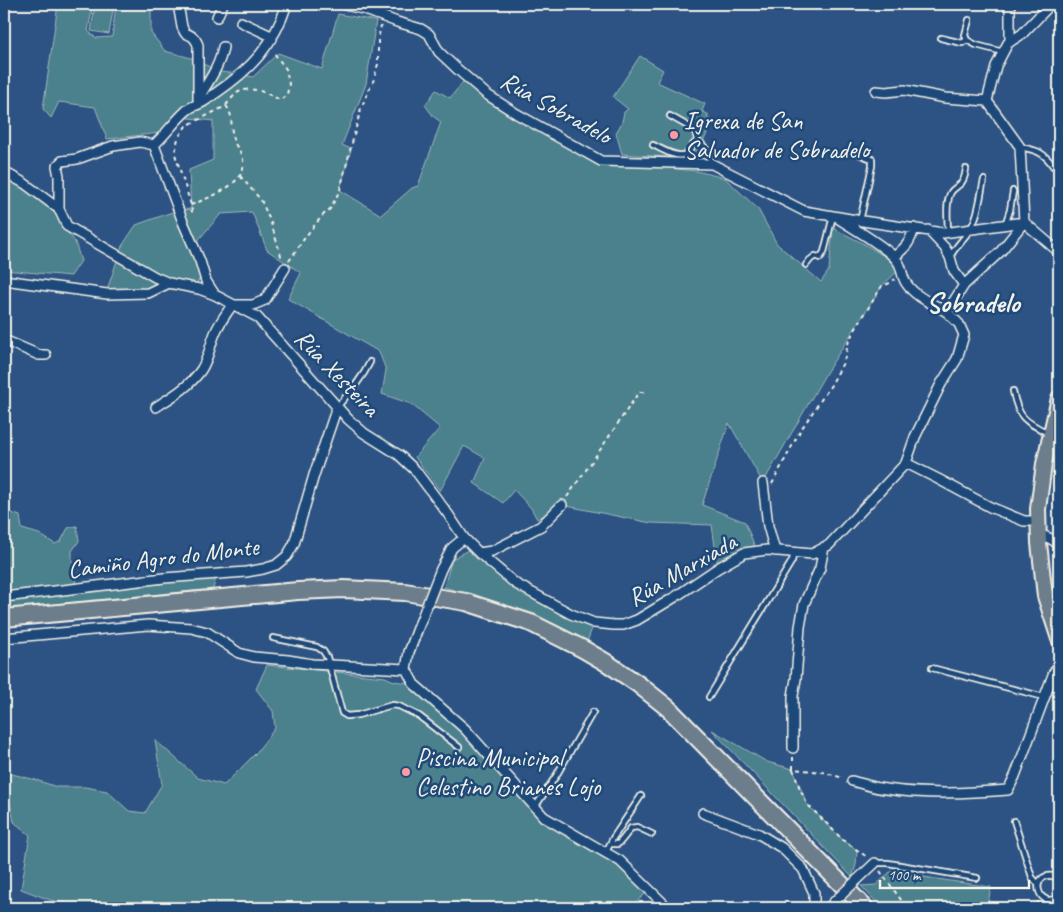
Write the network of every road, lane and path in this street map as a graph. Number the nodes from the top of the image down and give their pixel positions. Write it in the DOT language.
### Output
graph roads {
  1 [pos="178,4"];
  2 [pos="223,4"];
  3 [pos="287,4"];
  4 [pos="341,4"];
  5 [pos="1010,4"];
  6 [pos="1051,4"];
  7 [pos="366,8"];
  8 [pos="383,16"];
  9 [pos="217,17"];
  10 [pos="969,20"];
  11 [pos="241,22"];
  12 [pos="940,38"];
  13 [pos="272,39"];
  14 [pos="967,40"];
  15 [pos="1010,42"];
  16 [pos="223,48"];
  17 [pos="1003,52"];
  18 [pos="876,91"];
  19 [pos="987,101"];
  20 [pos="196,103"];
  21 [pos="226,106"];
  22 [pos="670,116"];
  23 [pos="697,141"];
  24 [pos="154,145"];
  25 [pos="653,145"];
  26 [pos="1020,147"];
  27 [pos="861,155"];
  28 [pos="712,164"];
  29 [pos="1053,166"];
  30 [pos="966,169"];
  31 [pos="4,172"];
  32 [pos="240,176"];
  33 [pos="984,180"];
  34 [pos="1013,191"];
  35 [pos="191,205"];
  36 [pos="59,209"];
  37 [pos="833,216"];
  38 [pos="189,218"];
  39 [pos="860,221"];
  40 [pos="1024,222"];
  41 [pos="1005,225"];
  42 [pos="914,228"];
  43 [pos="928,230"];
  44 [pos="970,230"];
  45 [pos="948,232"];
  46 [pos="1059,252"];
  47 [pos="894,256"];
  48 [pos="950,257"];
  49 [pos="806,265"];
  50 [pos="285,268"];
  51 [pos="903,273"];
  52 [pos="4,280"];
  53 [pos="169,283"];
  54 [pos="964,286"];
  55 [pos="215,295"];
  56 [pos="232,305"];
  57 [pos="947,312"];
  58 [pos="4,340"];
  59 [pos="46,355"];
  60 [pos="370,362"];
  61 [pos="1013,390"];
  62 [pos="645,392"];
  63 [pos="1059,403"];
  64 [pos="156,407"];
  65 [pos="337,407"];
  66 [pos="1051,435"];
  67 [pos="906,463"];
  68 [pos="767,485"];
  69 [pos="562,505"];
  70 [pos="1038,528"];
  71 [pos="464,538"];
  72 [pos="1059,545"];
  73 [pos="824,547"];
  74 [pos="775,551"];
  75 [pos="794,552"];
  76 [pos="479,553"];
  77 [pos="4,597"];
  78 [pos="4,618"];
  79 [pos="4,638"];
  80 [pos="273,638"];
  81 [pos="1059,639"];
  82 [pos="329,665"];
  83 [pos="1059,665"];
  84 [pos="406,668"];
  85 [pos="932,668"];
  86 [pos="1044,696"];
  87 [pos="709,698"];
  88 [pos="593,712"];
  89 [pos="459,747"];
  90 [pos="793,748"];
  91 [pos="793,769"];
  92 [pos="852,781"];
  93 [pos="641,796"];
  94 [pos="535,807"];
  95 [pos="703,812"];
  96 [pos="1014,821"];
  97 [pos="652,834"];
  98 [pos="608,848"];
  99 [pos="875,863"];
  100 [pos="977,878"];
  101 [pos="1059,878"];
  102 [pos="1038,884"];
  103 [pos="1059,896"];
  104 [pos="1039,902"];
  105 [pos="832,905"];
  106 [pos="668,908"];
  107 [pos="814,908"];
  108 [pos="865,908"];
  109 [pos="907,908"];
  110 [pos="1029,908"];
  1 -- 20 [label="street"];
  2 -- 9 [label="street"];
  3 -- 13 [label="street"];
  4 -- 7 [label="street, Rúa Sobradelo"];
  5 -- 15 [label="street"];
  6 -- 15 [label="street"];
  7 -- 8 [label="street, Rúa Sobradelo"];
  8 -- 28 [label="street, Rúa Sobradelo"];
  8 -- 50 [label="path"];
  10 -- 14 [label="lane"];
  11 -- 13 [label="street"];
  12 -- 14 [label="lane"];
  13 -- 20 [label="street"];
  13 -- 21 [label="path"];
  14 -- 17 [label="lane"];
  15 -- 17 [label="street"];
  16 -- 20 [label="street"];
  17 -- 19 [label="street"];
  18 -- 19 [label="street"];
  19 -- 26 [label="street"];
  20 -- 24 [label="street"];
  21 -- 32 [label="path"];
  21 -- 35 [label="path"];
  22 -- 23 [label="lane"];
  23 -- 25 [label="lane"];
  23 -- 28 [label="lane"];
  24 -- 36 [label="street"];
  24 -- 55 [label="street"];
  26 -- 29 [label="lane"];
  26 -- 40 [label="street"];
  27 -- 39 [label="lane"];
  28 -- 37 [label="street, Rúa Sobradelo"];
  30 -- 45 [label="lane"];
  31 -- 36 [label="street"];
  32 -- 35 [label="path"];
  32 -- 50 [label="path"];
  33 -- 44 [label="lane"];
  34 -- 41 [label="lane"];
  35 -- 38 [label="path"];
  36 -- 53 [label="street, Rúa Xesteira"];
  37 -- 39 [label="street, Rúa Sobradelo"];
  37 -- 47 [label="street"];
  37 -- 49 [label="lane"];
  39 -- 42 [label="street, Rúa Sobradelo"];
  40 -- 41 [label="street, Rúa Sobradelo"];
  40 -- 46 [label="street"];
  40 -- 54 [label="street"];
  41 -- 44 [label="street, Rúa Sobradelo"];
  42 -- 43 [label="street, Rúa Sobradelo"];
  42 -- 47 [label="street"];
  43 -- 45 [label="street, Rúa Sobradelo"];
  43 -- 48 [label="street"];
  44 -- 45 [label="street, Rúa Sobradelo"];
  44 -- 48 [label="lane"];
  47 -- 51 [label="street"];
  48 -- 54 [label="street"];
  50 -- 56 [label="street"];
  51 -- 57 [label="street"];
  51 -- 68 [label="path"];
  52 -- 53 [label="street"];
  53 -- 55 [label="street, Rúa Xesteira"];
  54 -- 57 [label="street"];
  55 -- 56 [label="street, Rúa Xesteira"];
  56 -- 64 [label="street"];
  56 -- 65 [label="street, Rúa Xesteira"];
  57 -- 67 [label="street"];
  58 -- 59 [label="street"];
  60 -- 65 [label="lane"];
  61 -- 66 [label="lane"];
  62 -- 69 [label="path"];
  63 -- 66 [label="main road"];
  65 -- 71 [label="street, Rúa Xesteira"];
  65 -- 77 [label="street, Camiño Agro do Monte"];
  66 -- 70 [label="main road"];
  67 -- 70 [label="street"];
  67 -- 73 [label="street, Rúa Marxiada"];
  68 -- 74 [label="street, Rúa Marxiada"];
  69 -- 76 [label="street"];
  70 -- 72 [label="street"];
  70 -- 81 [label="main road"];
  71 -- 76 [label="street, Rúa Xesteira"];
  71 -- 84 [label="street, bridge"];
  73 -- 75 [label="street, Rúa Marxiada"];
  73 -- 90 [label="street"];
  74 -- 75 [label="street, Rúa Marxiada"];
  74 -- 76 [label="street, Rúa Marxiada"];
  75 -- 87 [label="lane"];
  78 -- 108 [label="highway"];
  79 -- 82 [label="street"];
  80 -- 82 [label="lane"];
  82 -- 84 [label="street"];
  82 -- 89 [label="lane"];
  83 -- 86 [label="street"];
  84 -- 94 [label="street"];
  85 -- 86 [label="lane"];
  86 -- 92 [label="street"];
  88 -- 94 [label="lane"];
  90 -- 91 [label="path"];
  91 -- 92 [label="path"];
  91 -- 99 [label="path"];
  93 -- 98 [label="lane"];
  94 -- 98 [label="street"];
  95 -- 107 [label="street"];
  96 -- 102 [label="lane"];
  97 -- 98 [label="lane"];
  98 -- 106 [label="street"];
  99 -- 100 [label="lane"];
  99 -- 105 [label="street, bridge"];
  99 -- 109 [label="path"];
  101 -- 102 [label="lane"];
  102 -- 103 [label="lane"];
  104 -- 110 [label="path"];
}
